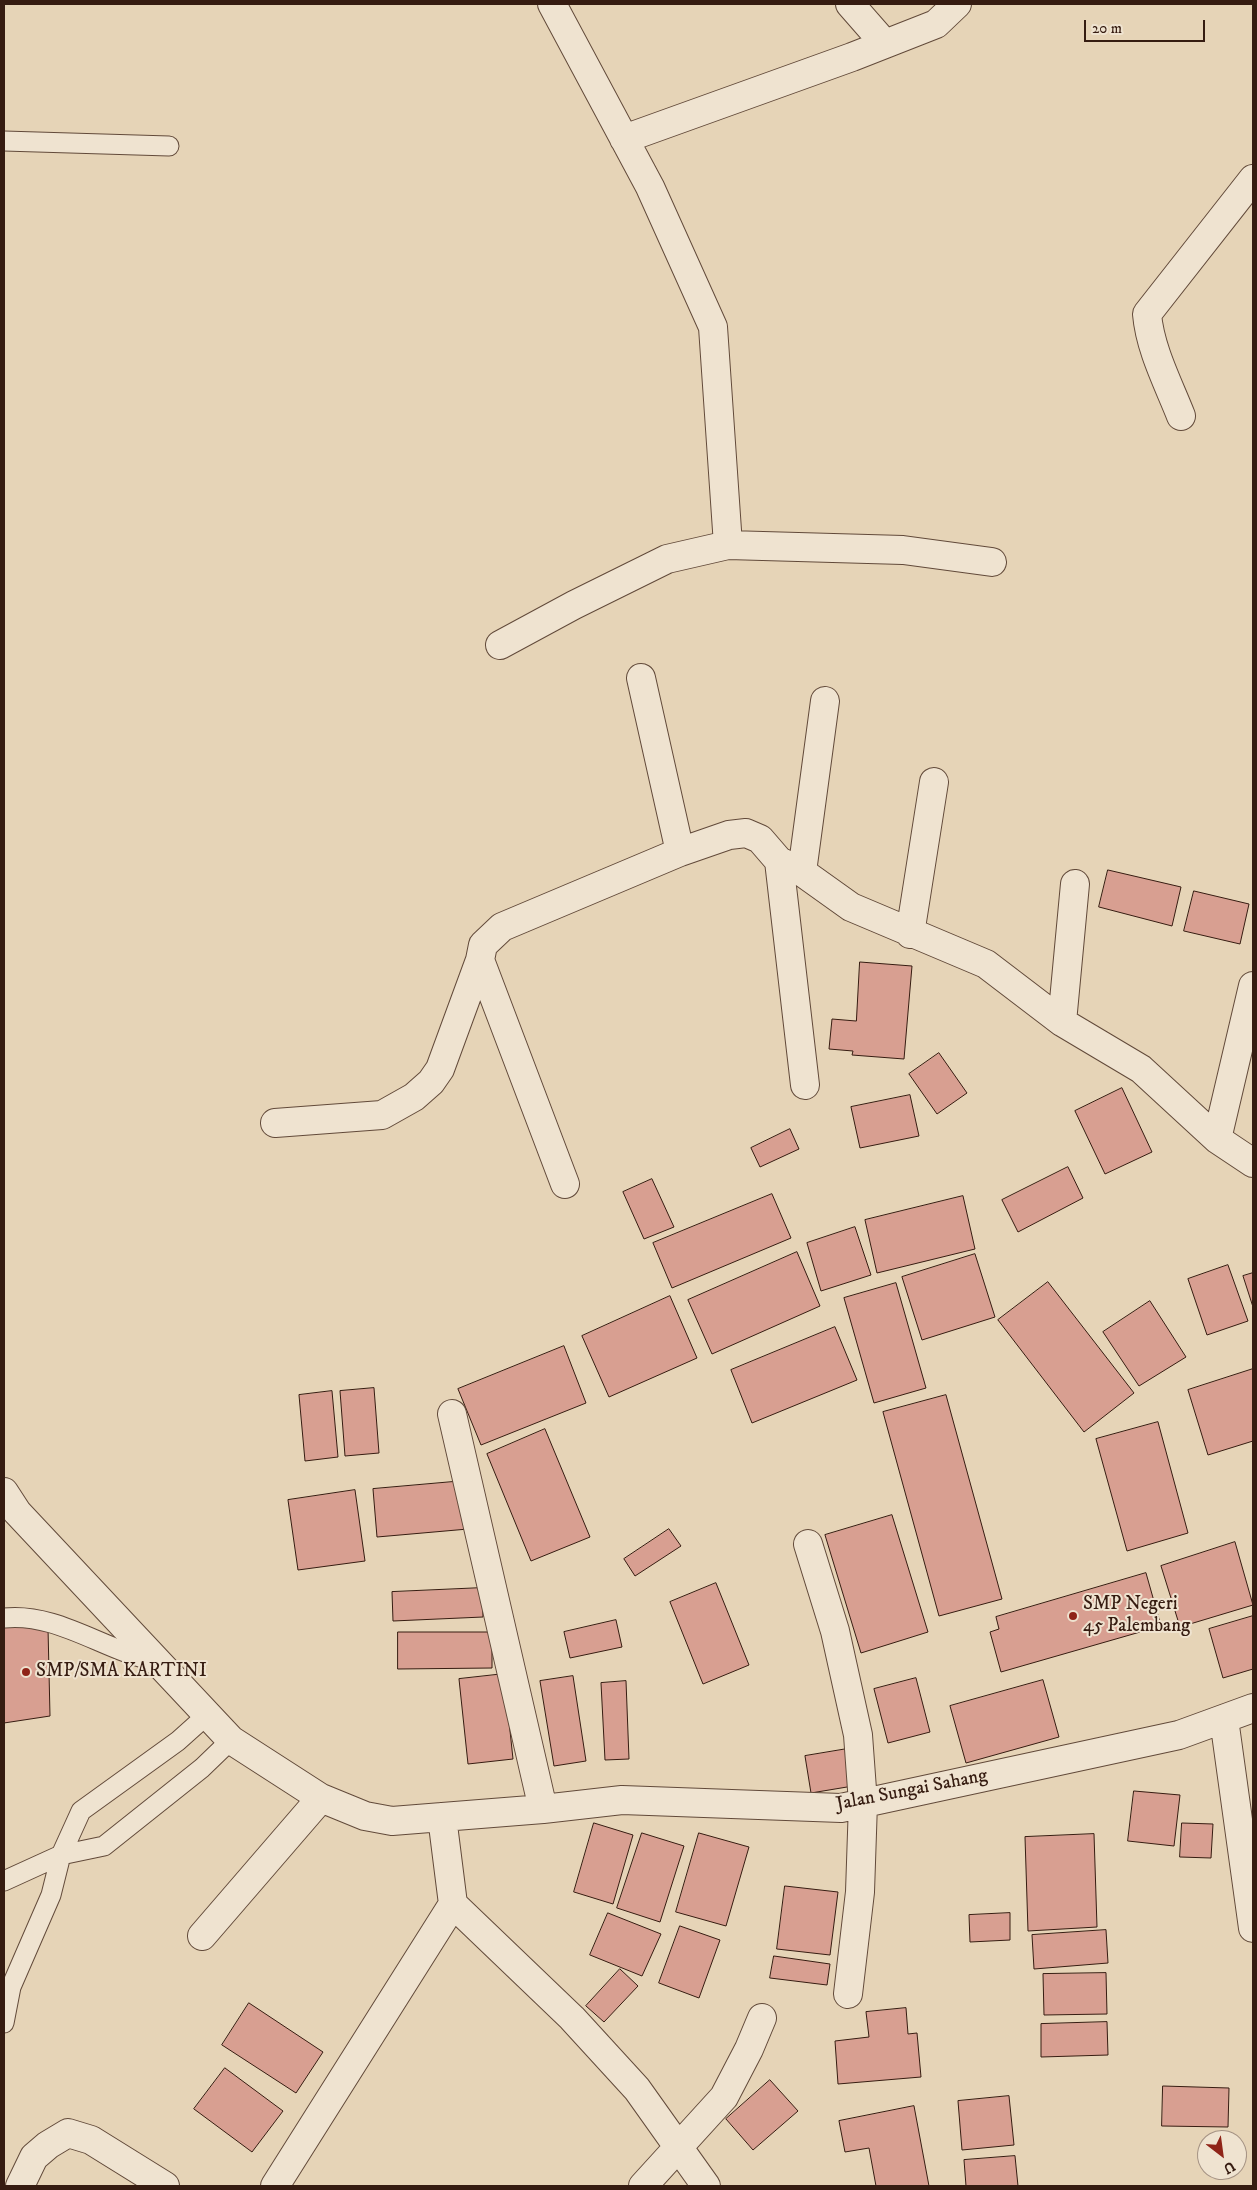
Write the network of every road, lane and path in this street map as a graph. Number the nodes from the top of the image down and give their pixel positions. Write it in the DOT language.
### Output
graph roads {
  1 [pos="552,4"];
  2 [pos="850,4"];
  3 [pos="957,4"];
  4 [pos="885,44"];
  5 [pos="624,139"];
  6 [pos="4,141"];
  7 [pos="169,146"];
  8 [pos="1253,179"];
  9 [pos="1181,416"];
  10 [pos="728,545"];
  11 [pos="992,562"];
  12 [pos="500,645"];
  13 [pos="641,678"];
  14 [pos="825,701"];
  15 [pos="934,782"];
  16 [pos="680,852"];
  17 [pos="790,866"];
  18 [pos="1075,884"];
  19 [pos="910,934"];
  20 [pos="480,960"];
  21 [pos="1253,986"];
  22 [pos="1062,1022"];
  23 [pos="805,1085"];
  24 [pos="275,1123"];
  25 [pos="1217,1139"];
  26 [pos="1253,1163"];
  27 [pos="565,1184"];
  28 [pos="452,1414"];
  29 [pos="4,1492"];
  30 [pos="808,1544"];
  31 [pos="4,1618"];
  32 [pos="155,1661"];
  33 [pos="1253,1708"];
  34 [pos="207,1715"];
  35 [pos="1224,1719"];
  36 [pos="231,1740"];
  37 [pos="321,1798"];
  38 [pos="863,1803"];
  39 [pos="543,1809"];
  40 [pos="442,1817"];
  41 [pos="62,1855"];
  42 [pos="4,1882"];
  43 [pos="453,1904"];
  44 [pos="1253,1928"];
  45 [pos="202,1936"];
  46 [pos="848,1994"];
  47 [pos="762,2018"];
  48 [pos="4,2023"];
  49 [pos="677,2148"];
  50 [pos="282,2184"];
  51 [pos="20,2186"];
  52 [pos="164,2186"];
  53 [pos="644,2186"];
  54 [pos="706,2186"];
  1 -- 5 [label="street"];
  2 -- 4 [label="street"];
  3 -- 4 [label="street"];
  4 -- 5 [label="street"];
  5 -- 10 [label="street"];
  6 -- 7 [label="lane"];
  8 -- 9 [label="street"];
  10 -- 11 [label="street"];
  10 -- 12 [label="street"];
  13 -- 16 [label="street"];
  14 -- 17 [label="street"];
  15 -- 19 [label="street"];
  16 -- 17 [label="street"];
  16 -- 20 [label="street"];
  17 -- 19 [label="street"];
  17 -- 23 [label="street"];
  18 -- 22 [label="street"];
  19 -- 22 [label="street"];
  20 -- 24 [label="street"];
  20 -- 27 [label="street"];
  21 -- 25 [label="street"];
  22 -- 25 [label="street"];
  25 -- 26 [label="street"];
  28 -- 39 [label="street"];
  29 -- 32 [label="street, Jalan Sungai Sahang"];
  30 -- 38 [label="street"];
  31 -- 32 [label="lane"];
  32 -- 34 [label="street, Jalan Sungai Sahang"];
  33 -- 35 [label="street, Jalan Sungai Sahang"];
  34 -- 36 [label="street, Jalan Sungai Sahang"];
  34 -- 41 [label="lane"];
  35 -- 38 [label="street, Jalan Sungai Sahang"];
  35 -- 44 [label="street"];
  36 -- 37 [label="street, Jalan Sungai Sahang"];
  36 -- 41 [label="lane"];
  37 -- 40 [label="street, Jalan Sungai Sahang"];
  37 -- 45 [label="street"];
  38 -- 39 [label="street, Jalan Sungai Sahang"];
  38 -- 46 [label="street"];
  39 -- 40 [label="street, Jalan Sungai Sahang"];
  40 -- 43 [label="street"];
  41 -- 42 [label="lane"];
  41 -- 48 [label="lane"];
  43 -- 49 [label="street"];
  43 -- 50 [label="street"];
  47 -- 49 [label="street"];
  49 -- 53 [label="street"];
  49 -- 54 [label="street"];
  51 -- 52 [label="street"];
}
